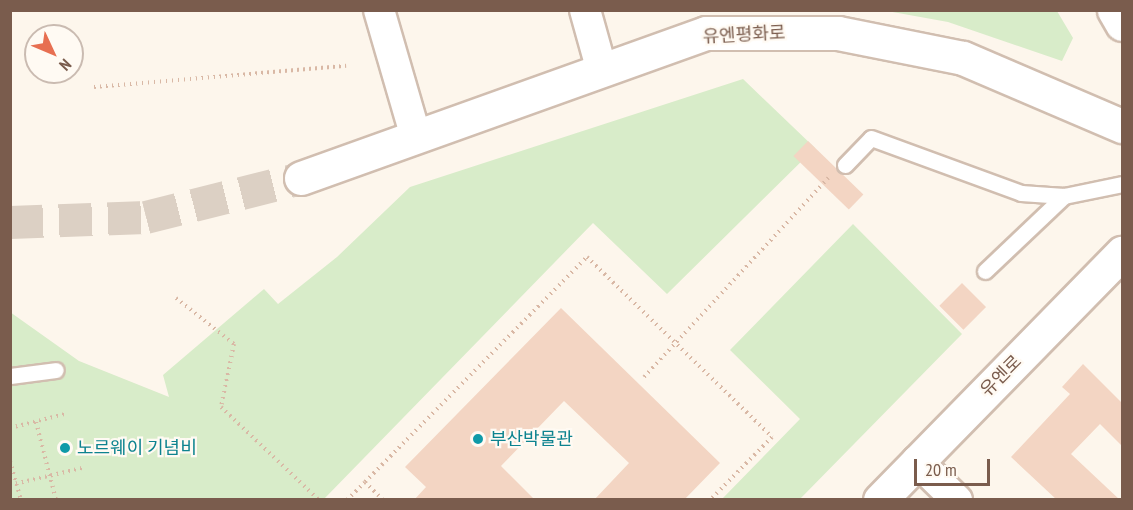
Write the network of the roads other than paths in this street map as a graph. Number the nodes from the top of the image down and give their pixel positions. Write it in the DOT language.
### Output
graph roads {
  1 [pos="379,10"];
  2 [pos="585,10"];
  3 [pos="751,10"];
  4 [pos="1114,10"];
  5 [pos="1122,24"];
  6 [pos="706,33"];
  7 [pos="602,71"];
  8 [pos="1122,126"];
  9 [pos="416,137"];
  10 [pos="841,167"];
  11 [pos="301,178"];
  12 [pos="1122,184"];
  13 [pos="1064,196"];
  14 [pos="1122,252"];
  15 [pos="985,271"];
  16 [pos="56,370"];
  17 [pos="10,376"];
  18 [pos="917,461"];
  19 [pos="880,500"];
  20 [pos="957,500"];
  1 -- 9 [label="street"];
  2 -- 7 [label="street"];
  3 -- 6 [label="main road"];
  4 -- 5 [label="main road"];
  6 -- 7 [label="main road, 유엔평화로"];
  6 -- 8 [label="main road, 유엔평화로"];
  7 -- 9 [label="main road, 유엔평화로"];
  9 -- 11 [label="main road, 유엔평화로"];
  10 -- 13 [label="lane"];
  12 -- 13 [label="lane"];
  13 -- 15 [label="lane"];
  14 -- 18 [label="main road, 유엔로"];
  16 -- 17 [label="lane"];
  18 -- 19 [label="main road, 유엔로"];
  18 -- 20 [label="street"];
}
